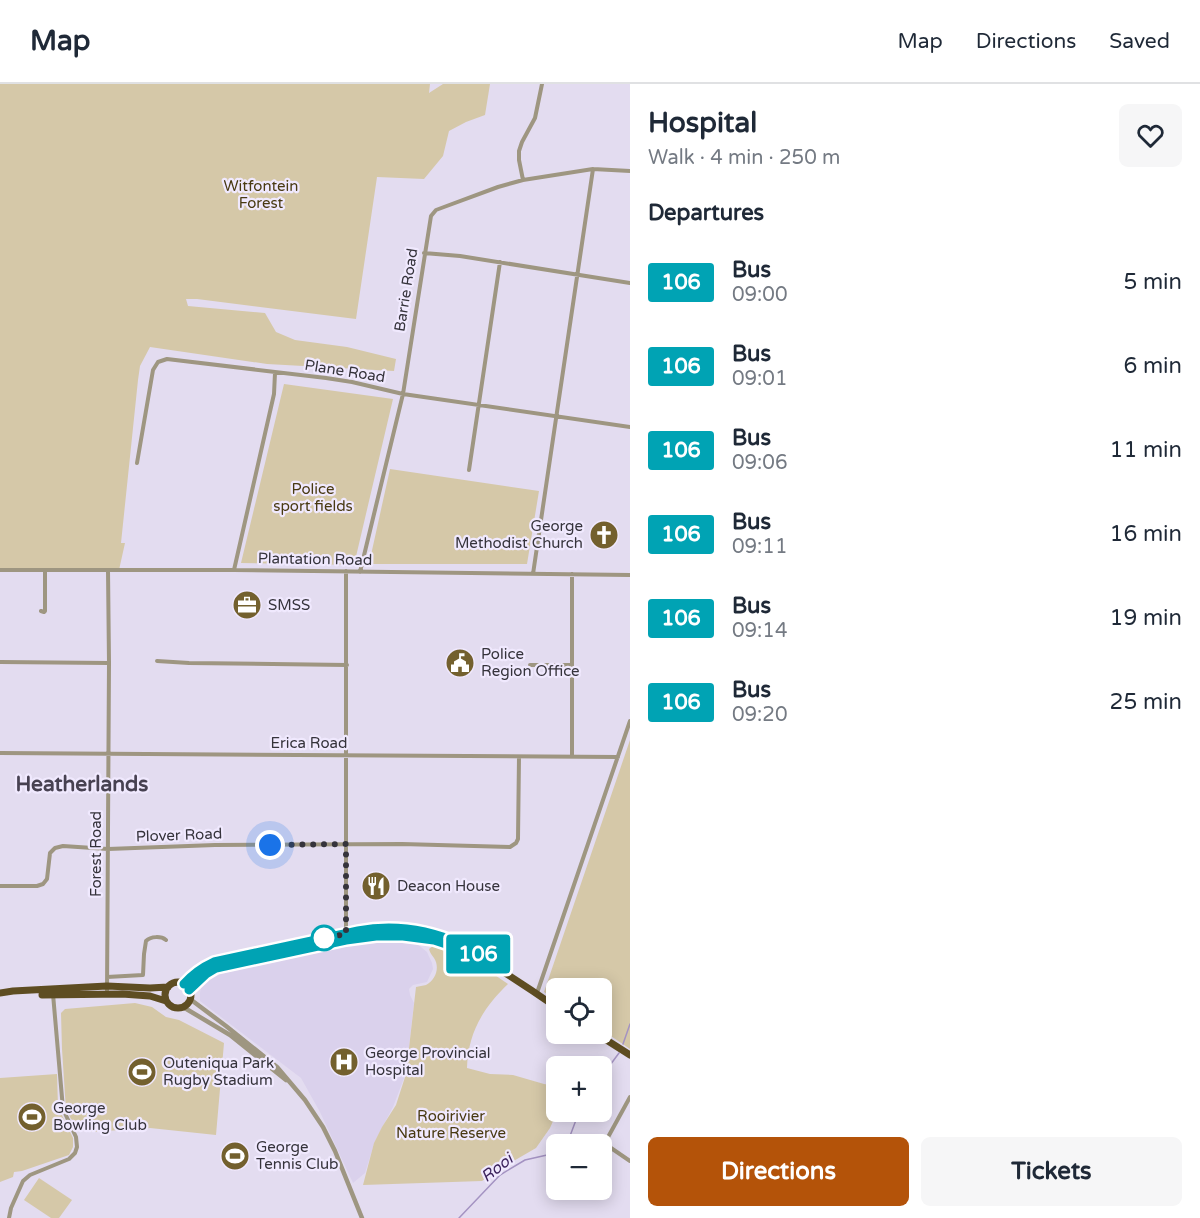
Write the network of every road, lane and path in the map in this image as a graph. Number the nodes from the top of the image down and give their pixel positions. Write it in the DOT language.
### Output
graph roads {
  1 [pos="542,84"];
  2 [pos="593,169"];
  3 [pos="630,171"];
  4 [pos="523,180"];
  5 [pos="424,253"];
  6 [pos="500,262"];
  7 [pos="578,274"];
  8 [pos="630,283"];
  9 [pos="275,373"];
  10 [pos="403,394"];
  11 [pos="479,405"];
  12 [pos="556,417"];
  13 [pos="630,427"];
  14 [pos="137,463"];
  15 [pos="469,470"];
  16 [pos="0,570"];
  17 [pos="45,570"];
  18 [pos="108,570"];
  19 [pos="234,570"];
  20 [pos="346,572"];
  21 [pos="360,572"];
  22 [pos="533,574"];
  23 [pos="572,574"];
  24 [pos="630,575"];
  25 [pos="41,611"];
  26 [pos="156,661"];
  27 [pos="0,662"];
  28 [pos="109,663"];
  29 [pos="347,665"];
  30 [pos="530,665"];
  31 [pos="573,665"];
  32 [pos="630,721"];
  33 [pos="0,753"];
  34 [pos="108,753"];
  35 [pos="346,755"];
  36 [pos="572,756"];
  37 [pos="519,757"];
  38 [pos="618,757"];
  39 [pos="346,844"];
  40 [pos="108,849"];
  41 [pos="0,886"];
  42 [pos="346,937"];
  43 [pos="166,940"];
  44 [pos="107,977"];
  45 [pos="168,987"];
  46 [pos="186,987"];
  47 [pos="107,989"];
  48 [pos="52,992"];
  49 [pos="3,993"];
  50 [pos="537,994"];
  51 [pos="190,999"];
  52 [pos="546,1000"];
  53 [pos="166,1001"];
  54 [pos="183,1007"];
  55 [pos="612,1044"];
  56 [pos="630,1056"];
  57 [pos="288,1082"];
  58 [pos="630,1096"];
  59 [pos="630,1161"];
  60 [pos="9,1218"];
  61 [pos="362,1218"];
  1 -- 4 [label="street"];
  2 -- 3 [label="street, Barrie Road"];
  2 -- 4 [label="street, Barrie Road"];
  2 -- 7 [label="street"];
  4 -- 5 [label="street, Barrie Road"];
  5 -- 6 [label="street"];
  5 -- 10 [label="street, Barrie Road"];
  6 -- 7 [label="street"];
  6 -- 11 [label="street"];
  7 -- 8 [label="street"];
  7 -- 12 [label="street"];
  9 -- 10 [label="street, Plane Road"];
  9 -- 14 [label="street, Plane Road"];
  9 -- 19 [label="street"];
  10 -- 11 [label="street, Plane Road"];
  10 -- 21 [label="street, Barrie Road"];
  11 -- 12 [label="street, Plane Road"];
  11 -- 15 [label="street"];
  12 -- 13 [label="street, Plane Road"];
  12 -- 22 [label="street"];
  16 -- 17 [label="street, Plantation Road"];
  17 -- 18 [label="street, Plantation Road"];
  17 -- 25 [label="street"];
  18 -- 19 [label="street, Plantation Road"];
  18 -- 28 [label="street, Forest Road"];
  19 -- 20 [label="street, Plantation Road"];
  20 -- 21 [label="street, Plantation Road"];
  20 -- 29 [label="street"];
  21 -- 22 [label="street, Plantation Road"];
  22 -- 23 [label="street, Plantation Road"];
  23 -- 24 [label="street, Plantation Road"];
  23 -- 31 [label="street"];
  26 -- 29 [label="street"];
  27 -- 28 [label="street"];
  28 -- 34 [label="street, Forest Road"];
  29 -- 35 [label="street"];
  30 -- 31 [label="street"];
  31 -- 36 [label="street"];
  32 -- 38 [label="street"];
  33 -- 34 [label="street, Erica Road"];
  34 -- 35 [label="street, Erica Road"];
  34 -- 40 [label="street, Forest Road"];
  35 -- 37 [label="street, Erica Road"];
  35 -- 39 [label="street"];
  36 -- 37 [label="street, Erica Road"];
  36 -- 38 [label="street, Erica Road"];
  37 -- 39 [label="street, Plover Road"];
  38 -- 50 [label="street"];
  39 -- 40 [label="street, Plover Road"];
  39 -- 42 [label="street"];
  40 -- 41 [label="street, Plover Road"];
  40 -- 44 [label="street, Forest Road"];
  42 -- 46 [label="highway"];
  42 -- 50 [label="highway"];
  43 -- 44 [label="street"];
  44 -- 47 [label="street, Forest Road"];
  45 -- 46 [label="highway"];
  45 -- 47 [label="highway"];
  45 -- 53 [label="highway"];
  46 -- 51 [label="highway"];
  47 -- 48 [label="highway"];
  47 -- 53 [label="highway"];
  48 -- 49 [label="highway"];
  48 -- 60 [label="street"];
  50 -- 52 [label="highway"];
  51 -- 54 [label="highway"];
  51 -- 57 [label="street"];
  53 -- 54 [label="highway"];
  54 -- 57 [label="street"];
  55 -- 56 [label="highway"];
  57 -- 61 [label="street"];
  58 -- 59 [label="street"];
}
